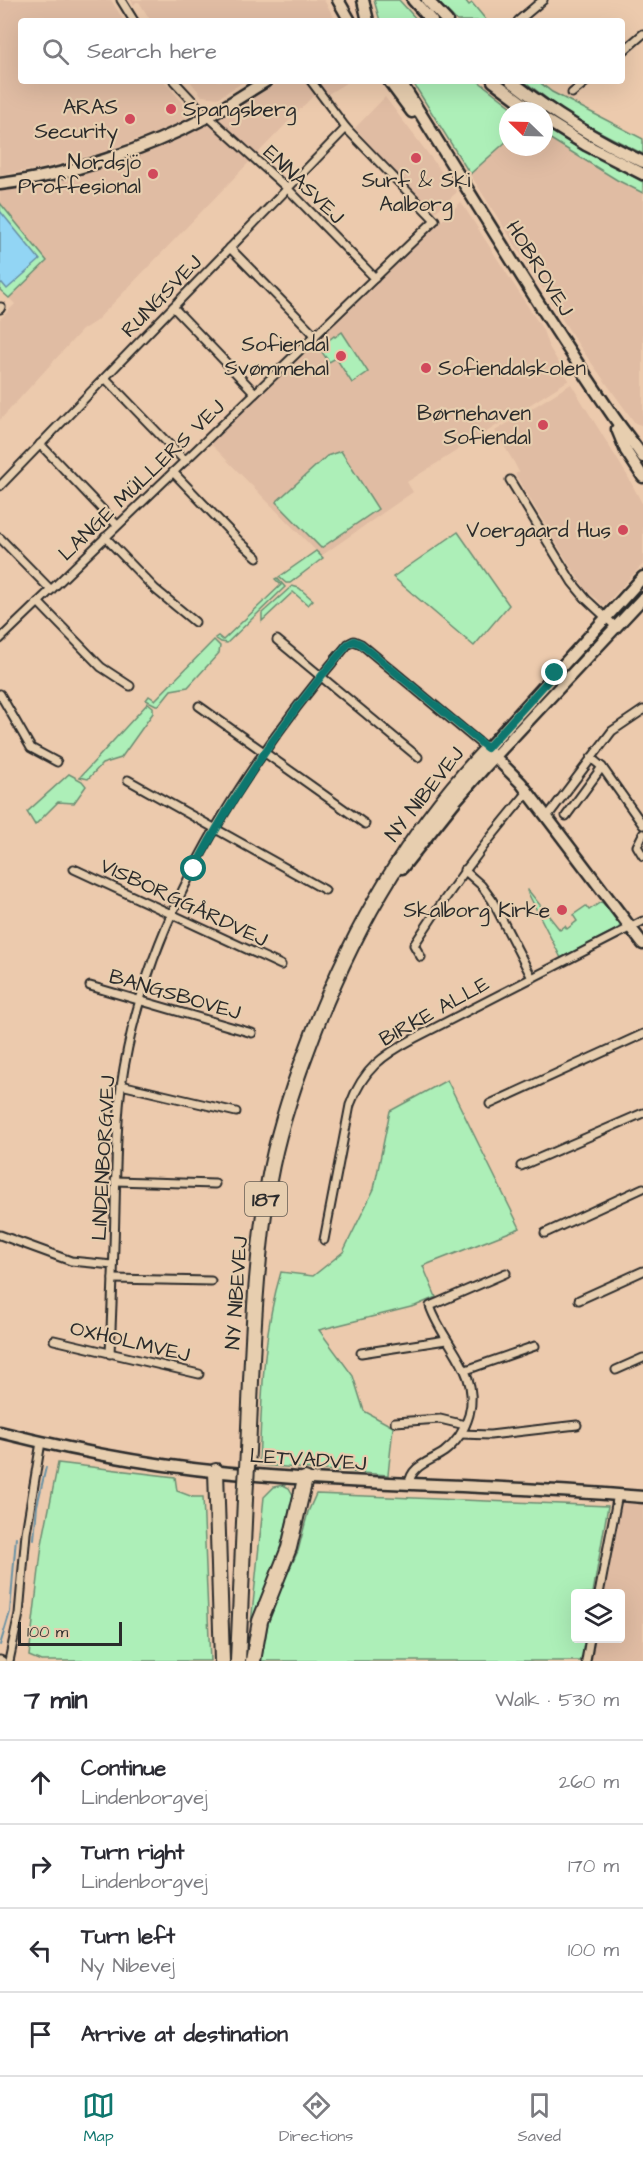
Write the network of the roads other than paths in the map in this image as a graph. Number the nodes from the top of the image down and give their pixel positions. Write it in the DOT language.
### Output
graph roads {
  1 [pos="121,0"];
  2 [pos="338,0"];
  3 [pos="363,0"];
  4 [pos="413,0"];
  5 [pos="427,0"];
  6 [pos="543,0"];
  7 [pos="132,18"];
  8 [pos="348,18"];
  9 [pos="367,18"];
  10 [pos="429,18"];
  11 [pos="444,18"];
  12 [pos="522,18"];
  13 [pos="643,34"];
  14 [pos="625,49"];
  15 [pos="177,84"];
  16 [pos="261,84"];
  17 [pos="313,84"];
  18 [pos="391,84"];
  19 [pos="400,84"];
  20 [pos="498,84"];
  21 [pos="515,84"];
  22 [pos="582,84"];
  23 [pos="572,93"];
  24 [pos="521,102"];
  25 [pos="208,116"];
  26 [pos="553,124"];
  27 [pos="346,128"];
  28 [pos="436,142"];
  29 [pos="643,162"];
  30 [pos="643,174"];
  31 [pos="0,184"];
  32 [pos="288,189"];
  33 [pos="231,248"];
  34 [pos="375,278"];
  35 [pos="173,307"];
  36 [pos="315,335"];
  37 [pos="105,378"];
  38 [pos="255,393"];
  39 [pos="612,414"];
  40 [pos="40,444"];
  41 [pos="626,451"];
  42 [pos="643,457"];
  43 [pos="185,461"];
  44 [pos="643,470"];
  45 [pos="173,472"];
  46 [pos="643,477"];
  47 [pos="510,480"];
  48 [pos="0,486"];
  49 [pos="117,525"];
  50 [pos="105,537"];
  51 [pos="0,538"];
  52 [pos="257,557"];
  53 [pos="643,577"];
  54 [pos="51,590"];
  55 [pos="643,598"];
  56 [pos="38,602"];
  57 [pos="606,618"];
  58 [pos="195,622"];
  59 [pos="616,627"];
  60 [pos="0,639"];
  61 [pos="277,640"];
  62 [pos="321,676"];
  63 [pos="130,686"];
  64 [pos="0,694"];
  65 [pos="199,706"];
  66 [pos="643,710"];
  67 [pos="263,752"];
  68 [pos="491,752"];
  69 [pos="418,757"];
  70 [pos="591,758"];
  71 [pos="57,762"];
  72 [pos="602,767"];
  73 [pos="128,780"];
  74 [pos="528,792"];
  75 [pos="566,816"];
  76 [pos="547,817"];
  77 [pos="365,824"];
  78 [pos="643,825"];
  79 [pos="216,828"];
  80 [pos="643,834"];
  81 [pos="643,856"];
  82 [pos="74,869"];
  83 [pos="464,870"];
  84 [pos="400,871"];
  85 [pos="325,890"];
  86 [pos="370,912"];
  87 [pos="172,915"];
  88 [pos="643,921"];
  89 [pos="631,929"];
  90 [pos="643,944"];
  91 [pos="421,957"];
  92 [pos="280,965"];
  93 [pos="532,978"];
  94 [pos="90,986"];
  95 [pos="140,1001"];
  96 [pos="252,1033"];
  97 [pos="643,1034"];
  98 [pos="121,1085"];
  99 [pos="490,1104"];
  100 [pos="236,1112"];
  101 [pos="643,1113"];
  102 [pos="521,1166"];
  103 [pos="115,1181"];
  104 [pos="215,1184"];
  105 [pos="643,1188"];
  106 [pos="545,1233"];
  107 [pos="0,1235"];
  108 [pos="324,1240"];
  109 [pos="113,1265"];
  110 [pos="643,1271"];
  111 [pos="506,1273"];
  112 [pos="113,1279"];
  113 [pos="212,1281"];
  114 [pos="579,1300"];
  115 [pos="54,1340"];
  116 [pos="446,1340"];
  117 [pos="535,1346"];
  118 [pos="361,1353"];
  119 [pos="110,1354"];
  120 [pos="643,1358"];
  121 [pos="466,1370"];
  122 [pos="616,1370"];
  123 [pos="199,1374"];
  124 [pos="395,1422"];
  125 [pos="465,1425"];
  126 [pos="577,1425"];
  127 [pos="0,1432"];
  128 [pos="461,1434"];
  129 [pos="41,1442"];
  130 [pos="216,1471"];
  131 [pos="305,1479"];
  132 [pos="409,1484"];
  133 [pos="618,1494"];
  134 [pos="643,1497"];
  135 [pos="600,1589"];
  136 [pos="589,1643"];
  137 [pos="9,1661"];
  138 [pos="222,1661"];
  139 [pos="238,1661"];
  140 [pos="253,1661"];
  141 [pos="586,1661"];
  1 -- 7 [label="street"];
  2 -- 8 [label="main road"];
  3 -- 9 [label="main road"];
  4 -- 10 [label="main road"];
  5 -- 11 [label="main road"];
  6 -- 12 [label="street"];
  13 -- 14 [label="street"];
  15 -- 25 [label="street, ENNASVEJ"];
  16 -- 25 [label="main road"];
  17 -- 27 [label="street"];
  18 -- 28 [label="main road, HOBROVEJ"];
  19 -- 28 [label="main road, HOBROVEJ"];
  20 -- 24 [label="main road"];
  21 -- 29 [label="main road"];
  22 -- 23 [label="street"];
  25 -- 31 [label="main road"];
  25 -- 32 [label="street, ENNASVEJ"];
  26 -- 30 [label="main road"];
  27 -- 32 [label="street, RUNGSVEJ"];
  27 -- 34 [label="street, LANGE MÜLLERS VEJ"];
  28 -- 39 [label="main road, HOBROVEJ"];
  32 -- 33 [label="street, RUNGSVEJ"];
  32 -- 34 [label="street, ENNASVEJ"];
  33 -- 35 [label="street, RUNGSVEJ"];
  33 -- 36 [label="street"];
  34 -- 36 [label="street, LANGE MÜLLERS VEJ"];
  35 -- 37 [label="street, RUNGSVEJ"];
  35 -- 38 [label="street"];
  36 -- 38 [label="street, LANGE MÜLLERS VEJ"];
  37 -- 40 [label="street, RUNGSVEJ"];
  37 -- 43 [label="street"];
  38 -- 43 [label="street, LANGE MÜLLERS VEJ"];
  39 -- 41 [label="main road, HOBROVEJ"];
  39 -- 42 [label="main road, HOBROVEJ"];
  40 -- 48 [label="street, RUNGSVEJ"];
  40 -- 49 [label="street"];
  41 -- 44 [label="main road"];
  41 -- 46 [label="main road, HOBROVEJ"];
  43 -- 45 [label="street, LANGE MÜLLERS VEJ"];
  45 -- 49 [label="street, LANGE MÜLLERS VEJ"];
  45 -- 52 [label="street"];
  47 -- 57 [label="street"];
  49 -- 50 [label="street, LANGE MÜLLERS VEJ"];
  50 -- 54 [label="street, LANGE MÜLLERS VEJ"];
  50 -- 58 [label="street"];
  51 -- 54 [label="street"];
  53 -- 57 [label="main road, NY NIBEVEJ / 187"];
  54 -- 56 [label="street, LANGE MÜLLERS VEJ"];
  55 -- 59 [label="main road, NY NIBEVEJ / 187"];
  56 -- 60 [label="street, LANGE MÜLLERS VEJ"];
  56 -- 63 [label="street"];
  57 -- 59 [label="street"];
  57 -- 68 [label="main road, NY NIBEVEJ / 187"];
  59 -- 68 [label="main road, NY NIBEVEJ / 187"];
  61 -- 62 [label="street"];
  62 -- 67 [label="street, LINDENBORGVEJ"];
  62 -- 68 [label="street, LINDENBORGVEJ"];
  62 -- 69 [label="street"];
  64 -- 71 [label="street"];
  65 -- 67 [label="street"];
  66 -- 70 [label="street"];
  67 -- 77 [label="street"];
  67 -- 79 [label="street, LINDENBORGVEJ"];
  68 -- 74 [label="main road"];
  68 -- 84 [label="main road, NY NIBEVEJ / 187"];
  68 -- 86 [label="highway, NY NIBEVEJ / 187"];
  70 -- 72 [label="street"];
  70 -- 76 [label="street"];
  72 -- 75 [label="street"];
  72 -- 78 [label="street"];
  73 -- 79 [label="street"];
  74 -- 76 [label="main road"];
  74 -- 83 [label="street"];
  76 -- 89 [label="main road"];
  79 -- 85 [label="street"];
  79 -- 87 [label="street, LINDENBORGVEJ"];
  80 -- 81 [label="street"];
  82 -- 87 [label="street, VISBORGGÅRDVEJ"];
  83 -- 91 [label="street"];
  83 -- 93 [label="street"];
  84 -- 86 [label="highway, NY NIBEVEJ / 187"];
  86 -- 139 [label="highway, NY NIBEVEJ / 187, bridge"];
  87 -- 92 [label="street, VISBORGGÅRDVEJ"];
  87 -- 95 [label="street, LINDENBORGVEJ"];
  88 -- 89 [label="street, BIRKE ALLE"];
  89 -- 90 [label="main road"];
  89 -- 93 [label="street, BIRKE ALLE"];
  93 -- 108 [label="street, BIRKE ALLE"];
  94 -- 95 [label="street, BANGSBOVEJ"];
  95 -- 96 [label="street, BANGSBOVEJ"];
  95 -- 98 [label="street, LINDENBORGVEJ"];
  97 -- 99 [label="street"];
  98 -- 100 [label="street"];
  98 -- 103 [label="street, LINDENBORGVEJ"];
  101 -- 102 [label="street"];
  103 -- 104 [label="street"];
  103 -- 109 [label="street, LINDENBORGVEJ"];
  105 -- 106 [label="street"];
  107 -- 109 [label="street, LINDENBORGVEJ"];
  109 -- 112 [label="street, LINDENBORGVEJ"];
  110 -- 114 [label="street"];
  111 -- 116 [label="street"];
  112 -- 113 [label="street"];
  112 -- 119 [label="street, LINDENBORGVEJ"];
  115 -- 119 [label="street, OXHOLMVEJ"];
  116 -- 118 [label="street"];
  116 -- 121 [label="street"];
  117 -- 121 [label="street"];
  119 -- 123 [label="street, OXHOLMVEJ"];
  120 -- 122 [label="street"];
  121 -- 125 [label="street"];
  124 -- 125 [label="street"];
  125 -- 128 [label="street"];
  126 -- 128 [label="street"];
  127 -- 129 [label="main road, LETVADVEJ"];
  128 -- 132 [label="street"];
  129 -- 130 [label="main road, LETVADVEJ"];
  129 -- 137 [label="street"];
  130 -- 131 [label="main road, LETVADVEJ"];
  130 -- 138 [label="highway"];
  131 -- 132 [label="main road, LETVADVEJ"];
  131 -- 140 [label="highway"];
  132 -- 133 [label="main road, LETVADVEJ"];
  133 -- 134 [label="main road, LETVADVEJ"];
  133 -- 135 [label="street"];
  136 -- 141 [label="street"];
}
